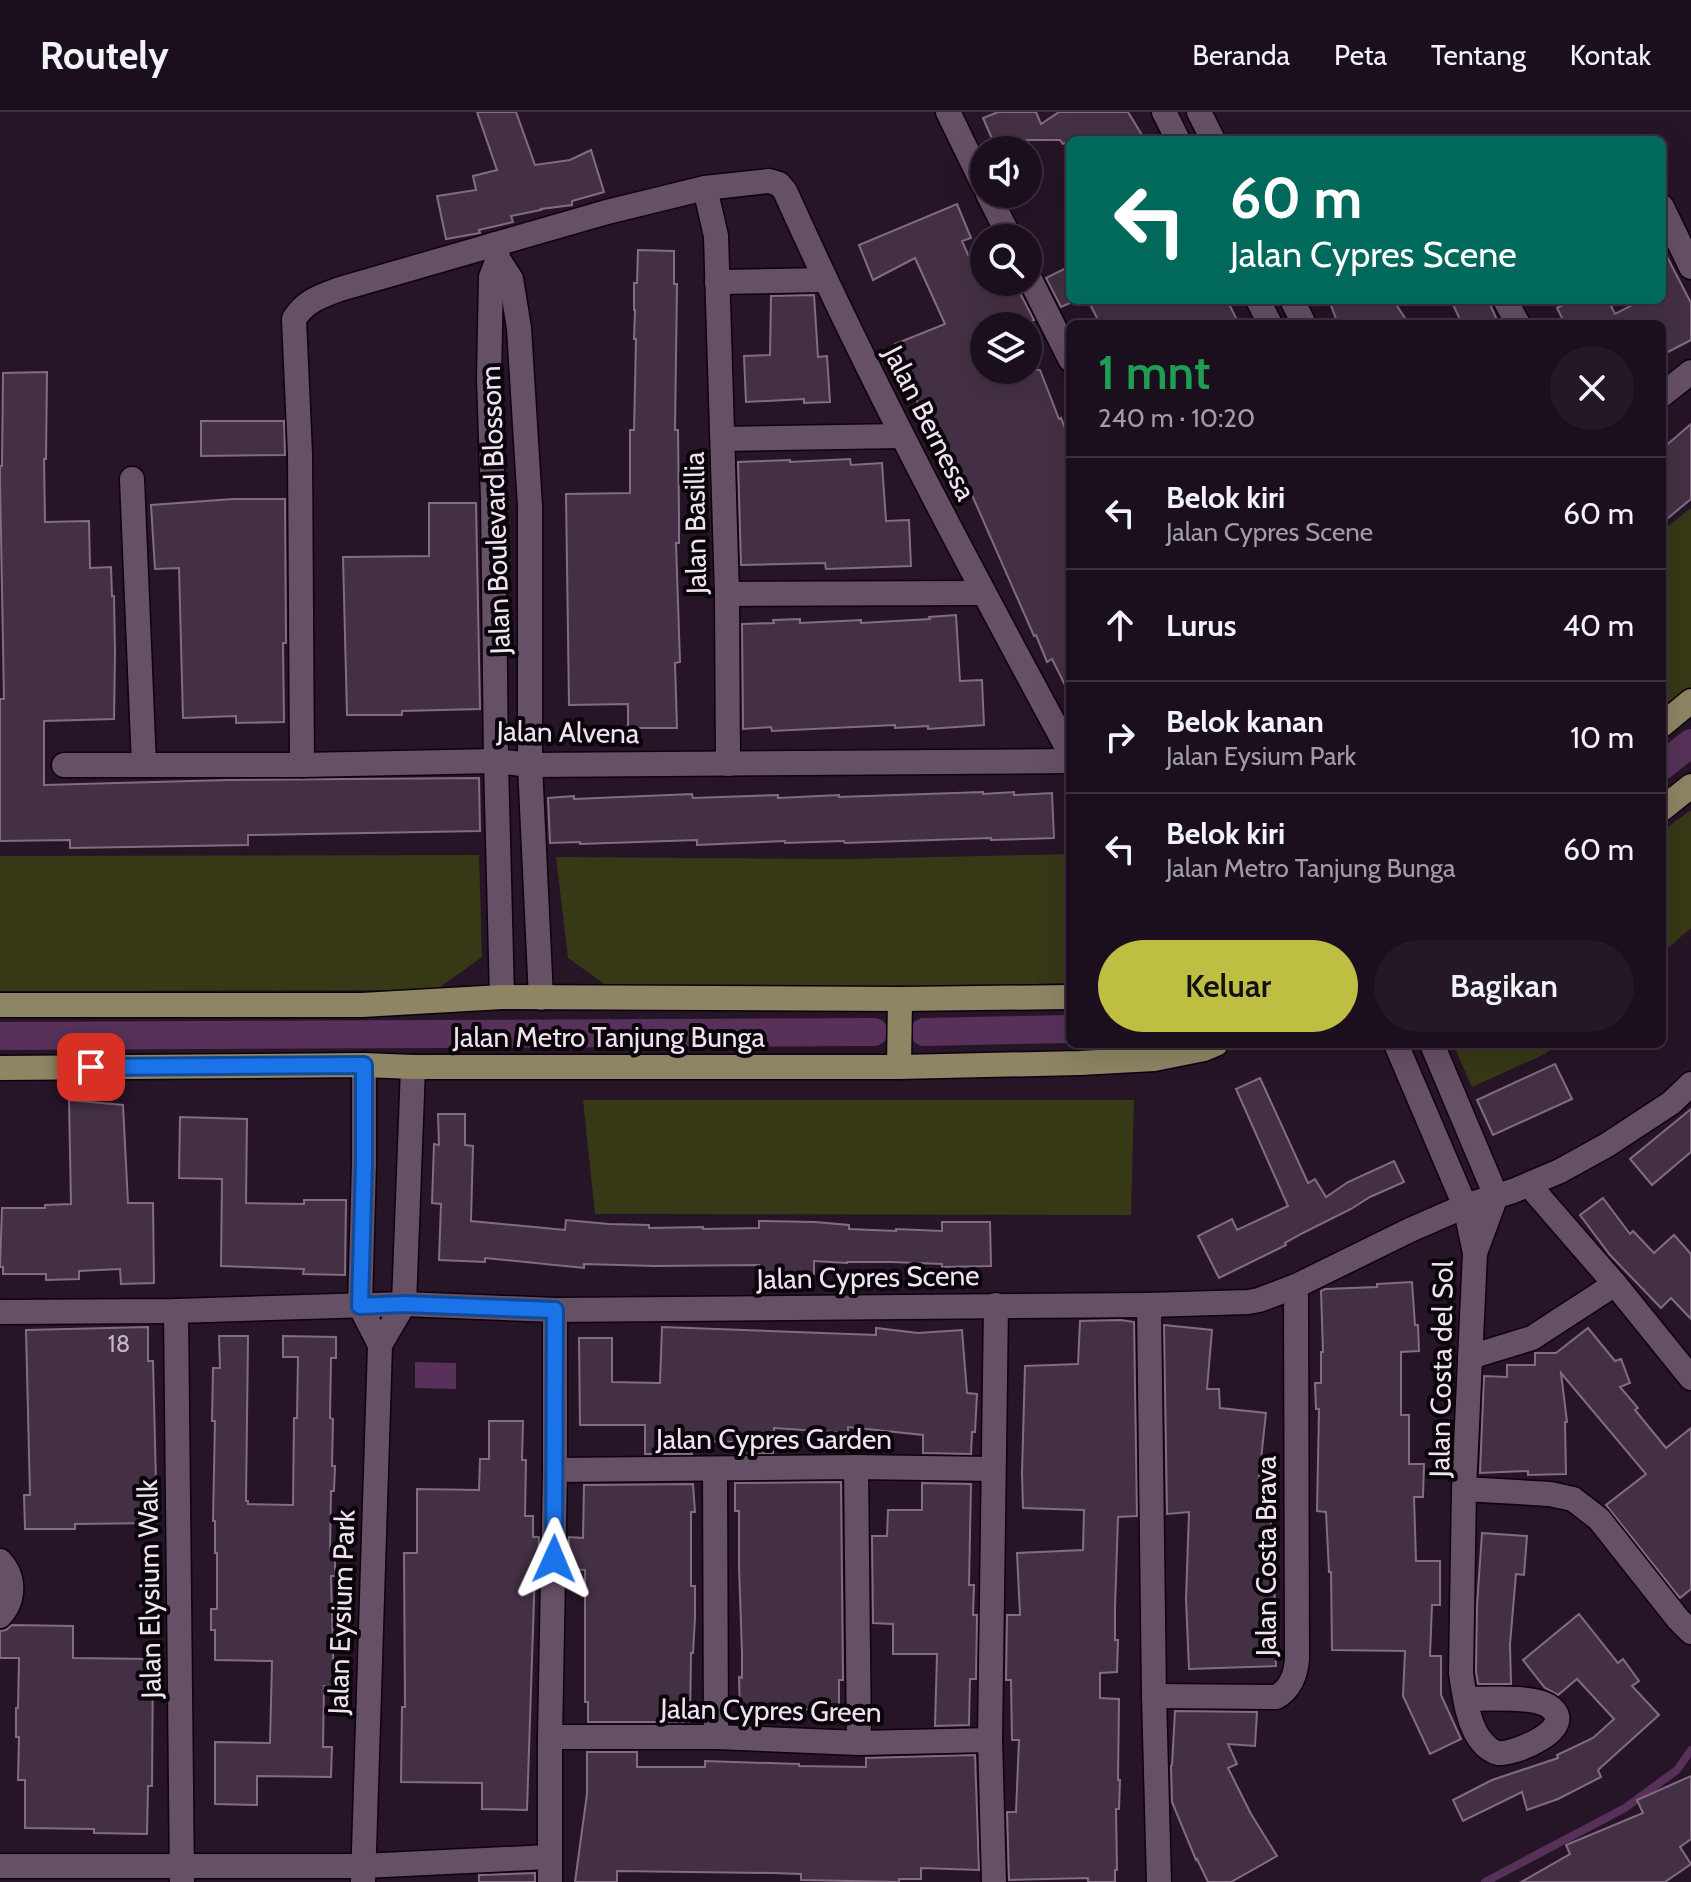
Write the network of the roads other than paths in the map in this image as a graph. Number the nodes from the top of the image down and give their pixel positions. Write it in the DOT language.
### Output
graph roads {
  1 [pos="948,112"];
  2 [pos="1164,112"];
  3 [pos="1199,112"];
  4 [pos="1176,136"];
  5 [pos="1211,136"];
  6 [pos="970,157"];
  7 [pos="705,188"];
  8 [pos="1666,215"];
  9 [pos="497,252"];
  10 [pos="1691,267"];
  11 [pos="825,280"];
  12 [pos="717,282"];
  13 [pos="1038,296"];
  14 [pos="1066,351"];
  15 [pos="1691,372"];
  16 [pos="1666,392"];
  17 [pos="902,436"];
  18 [pos="723,439"];
  19 [pos="132,479"];
  20 [pos="493,499"];
  21 [pos="530,506"];
  22 [pos="984,593"];
  23 [pos="727,594"];
  24 [pos="1691,701"];
  25 [pos="1666,722"];
  26 [pos="1066,746"];
  27 [pos="496,761"];
  28 [pos="1066,761"];
  29 [pos="728,764"];
  30 [pos="64,765"];
  31 [pos="144,765"];
  32 [pos="302,765"];
  33 [pos="530,765"];
  34 [pos="1691,786"];
  35 [pos="1666,806"];
  36 [pos="502,997"];
  37 [pos="1066,997"];
  38 [pos="541,998"];
  39 [pos="900,999"];
  40 [pos="0,1005"];
  41 [pos="1206,1048"];
  42 [pos="1398,1048"];
  43 [pos="1434,1048"];
  44 [pos="364,1065"];
  45 [pos="413,1067"];
  46 [pos="899,1067"];
  47 [pos="0,1068"];
  48 [pos="1691,1084"];
  49 [pos="1529,1185"];
  50 [pos="1496,1196"];
  51 [pos="1465,1206"];
  52 [pos="1475,1253"];
  53 [pos="1615,1284"];
  54 [pos="1296,1286"];
  55 [pos="404,1304"];
  56 [pos="996,1305"];
  57 [pos="1149,1305"];
  58 [pos="360,1306"];
  59 [pos="555,1310"];
  60 [pos="176,1311"];
  61 [pos="0,1312"];
  62 [pos="380,1345"];
  63 [pos="1470,1357"];
  64 [pos="1691,1378"];
  65 [pos="856,1467"];
  66 [pos="715,1469"];
  67 [pos="992,1469"];
  68 [pos="555,1470"];
  69 [pos="1464,1489"];
  70 [pos="0,1561"];
  71 [pos="0,1616"];
  72 [pos="1691,1632"];
  73 [pos="1154,1696"];
  74 [pos="1465,1699"];
  75 [pos="550,1737"];
  76 [pos="716,1737"];
  77 [pos="990,1740"];
  78 [pos="859,1743"];
  79 [pos="549,1857"];
  80 [pos="0,1866"];
  81 [pos="182,1874"];
  82 [pos="363,1874"];
  83 [pos="550,1882"];
  84 [pos="994,1882"];
  85 [pos="1159,1882"];
  1 -- 6 [label="street"];
  2 -- 4 [label="street"];
  3 -- 5 [label="street"];
  7 -- 9 [label="street"];
  7 -- 11 [label="street, Jalan Bernessa"];
  7 -- 12 [label="street, Jalan Basillia"];
  8 -- 10 [label="street"];
  9 -- 20 [label="street, Jalan Boulevard Blossom"];
  9 -- 21 [label="street, Jalan Boulevard Blossom"];
  9 -- 32 [label="street"];
  11 -- 12 [label="street"];
  11 -- 17 [label="street, Jalan Bernessa"];
  12 -- 18 [label="street, Jalan Basillia"];
  13 -- 14 [label="street"];
  15 -- 16 [label="street"];
  17 -- 18 [label="street"];
  17 -- 22 [label="street, Jalan Bernessa"];
  18 -- 23 [label="street, Jalan Basillia"];
  19 -- 31 [label="street"];
  20 -- 21 [label="street"];
  20 -- 27 [label="street, Jalan Boulevard Blossom"];
  21 -- 33 [label="street, Jalan Boulevard Blossom"];
  22 -- 23 [label="street"];
  22 -- 26 [label="street, Jalan Bernessa"];
  23 -- 29 [label="street, Jalan Basillia"];
  24 -- 25 [label="main road"];
  27 -- 32 [label="street, Jalan Alvena"];
  27 -- 33 [label="street, Jalan Alvena"];
  27 -- 36 [label="street, Jalan Boulevard Blossom"];
  28 -- 29 [label="street, Jalan Alvena"];
  29 -- 33 [label="street, Jalan Alvena"];
  30 -- 31 [label="street, Jalan Alvena"];
  31 -- 32 [label="street, Jalan Alvena"];
  33 -- 38 [label="street, Jalan Boulevard Blossom"];
  34 -- 35 [label="main road"];
  36 -- 38 [label="main road, Jalan Metro Tanjung Bunga"];
  36 -- 40 [label="main road, Jalan Metro Tanjung Bunga"];
  37 -- 39 [label="main road, Jalan Metro Tanjung Bunga"];
  38 -- 39 [label="main road, Jalan Metro Tanjung Bunga"];
  39 -- 46 [label="main road"];
  41 -- 46 [label="main road, Jalan Metro Tanjung Bunga"];
  42 -- 51 [label="street, Jalan Costa del Sol"];
  43 -- 50 [label="street"];
  44 -- 45 [label="main road, Jalan Metro Tanjung Bunga"];
  44 -- 47 [label="main road, Jalan Metro Tanjung Bunga"];
  44 -- 58 [label="street"];
  45 -- 46 [label="main road, Jalan Metro Tanjung Bunga"];
  45 -- 55 [label="street"];
  48 -- 49 [label="street"];
  49 -- 50 [label="street"];
  49 -- 53 [label="street"];
  50 -- 51 [label="street"];
  50 -- 52 [label="street"];
  51 -- 52 [label="street, Jalan Costa del Sol"];
  51 -- 54 [label="street"];
  52 -- 63 [label="street, Jalan Costa del Sol"];
  53 -- 63 [label="street"];
  53 -- 64 [label="street"];
  54 -- 57 [label="street"];
  54 -- 73 [label="street, Jalan Costa Brava"];
  55 -- 58 [label="street, Jalan Cypres Scene"];
  55 -- 59 [label="street, Jalan Cypres Scene"];
  55 -- 62 [label="street"];
  56 -- 57 [label="street"];
  56 -- 59 [label="street, Jalan Cypres Scene"];
  56 -- 67 [label="street, Jalan Cypres Scene"];
  57 -- 73 [label="street"];
  58 -- 60 [label="street, Jalan Cypres Scene"];
  58 -- 62 [label="street"];
  59 -- 68 [label="street"];
  60 -- 61 [label="street, Jalan Cypres Scene"];
  60 -- 81 [label="street, Jalan Elysium Walk"];
  62 -- 82 [label="street, Jalan Eysium Park"];
  63 -- 69 [label="street, Jalan Costa del Sol"];
  65 -- 66 [label="street, Jalan Cypres Garden"];
  65 -- 67 [label="street, Jalan Cypres Garden"];
  65 -- 78 [label="street"];
  66 -- 68 [label="street, Jalan Cypres Garden"];
  66 -- 76 [label="street"];
  67 -- 77 [label="street, Jalan Cypres Scene"];
  68 -- 75 [label="street"];
  69 -- 72 [label="street, Jalan Costa del Sol"];
  69 -- 74 [label="street"];
  70 -- 71 [label="street"];
  73 -- 85 [label="street"];
  75 -- 76 [label="street, Jalan Cypres Green"];
  75 -- 79 [label="street"];
  76 -- 78 [label="street, Jalan Cypres Green"];
  77 -- 78 [label="street, Jalan Cypres Green"];
  77 -- 84 [label="street, Jalan Cypres Scene"];
  79 -- 82 [label="street"];
  79 -- 83 [label="street"];
  80 -- 81 [label="street"];
  81 -- 82 [label="street"];
}
